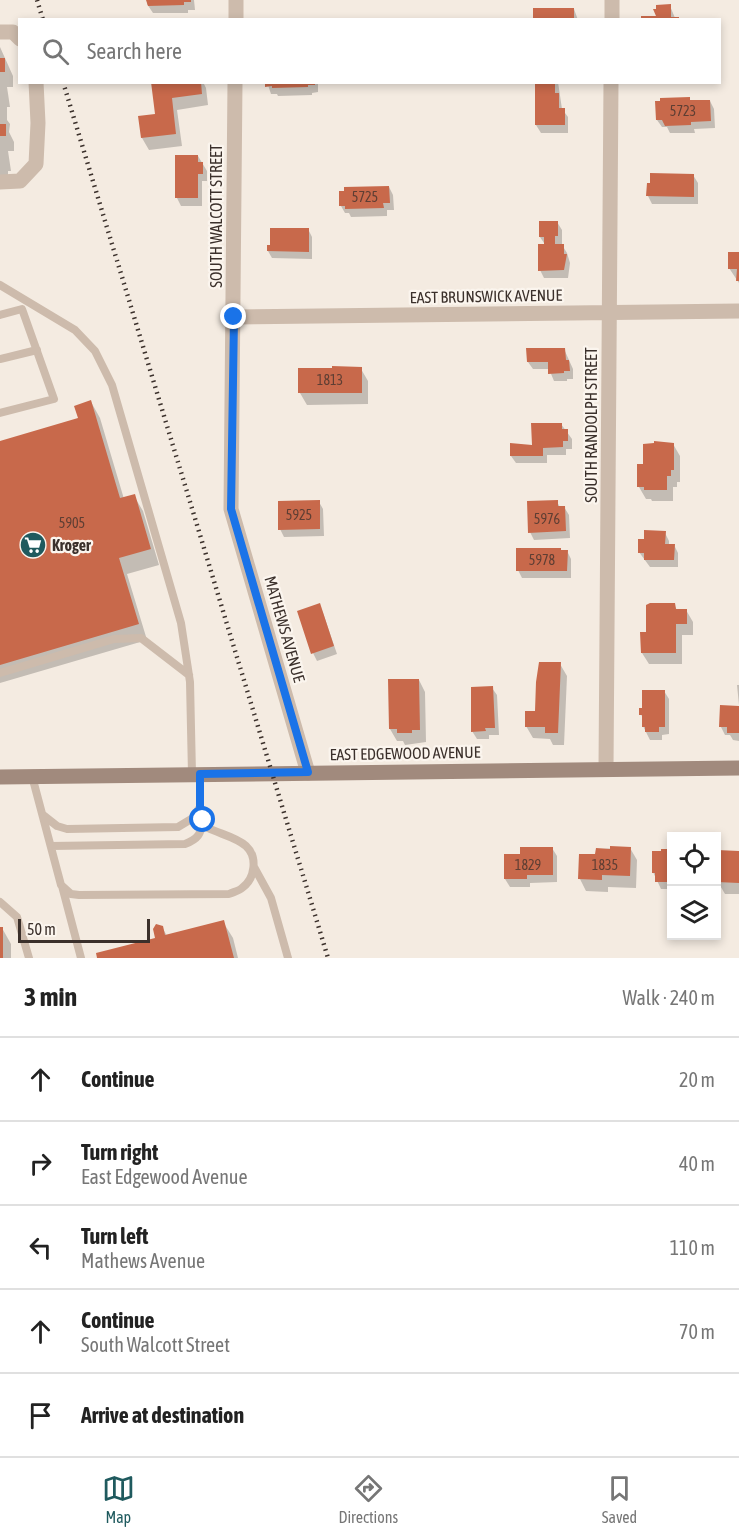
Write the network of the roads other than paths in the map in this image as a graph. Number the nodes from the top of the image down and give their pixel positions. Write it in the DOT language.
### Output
graph roads {
  1 [pos="236,0"];
  2 [pos="612,0"];
  3 [pos="236,18"];
  4 [pos="612,18"];
  5 [pos="0,32"];
  6 [pos="18,37"];
  7 [pos="36,84"];
  8 [pos="235,84"];
  9 [pos="611,84"];
  10 [pos="0,182"];
  11 [pos="0,285"];
  12 [pos="20,297"];
  13 [pos="22,309"];
  14 [pos="739,311"];
  15 [pos="610,312"];
  16 [pos="0,315"];
  17 [pos="234,317"];
  18 [pos="37,350"];
  19 [pos="0,360"];
  20 [pos="0,413"];
  21 [pos="231,495"];
  22 [pos="0,673"];
  23 [pos="189,675"];
  24 [pos="739,768"];
  25 [pos="606,769"];
  26 [pos="308,772"];
  27 [pos="196,774"];
  28 [pos="32,776"];
  29 [pos="0,777"];
  30 [pos="200,806"];
  31 [pos="42,815"];
  32 [pos="203,820"];
  33 [pos="51,846"];
  34 [pos="254,867"];
  35 [pos="62,885"];
  36 [pos="0,902"];
  37 [pos="29,958"];
  38 [pos="81,958"];
  39 [pos="288,958"];
  1 -- 3 [label="street"];
  2 -- 4 [label="street"];
  5 -- 6 [label="street"];
  7 -- 10 [label="street"];
  8 -- 17 [label="street, SOUTH WALCOTT STREET"];
  9 -- 15 [label="street, SOUTH RANDOLPH STREET"];
  11 -- 12 [label="lane"];
  12 -- 13 [label="lane"];
  12 -- 23 [label="lane"];
  13 -- 16 [label="lane"];
  13 -- 18 [label="lane"];
  14 -- 15 [label="street, EAST BRUNSWICK AVENUE"];
  15 -- 17 [label="street, EAST BRUNSWICK AVENUE"];
  15 -- 25 [label="street, SOUTH RANDOLPH STREET"];
  17 -- 21 [label="street, SOUTH WALCOTT STREET"];
  18 -- 19 [label="lane"];
  18 -- 20 [label="lane"];
  21 -- 26 [label="street, MATHEWS AVENUE"];
  22 -- 23 [label="lane"];
  23 -- 27 [label="lane"];
  24 -- 25 [label="main road, EAST EDGEWOOD AVENUE"];
  25 -- 26 [label="main road, EAST EDGEWOOD AVENUE"];
  26 -- 27 [label="main road, EAST EDGEWOOD AVENUE"];
  27 -- 28 [label="main road, EAST EDGEWOOD AVENUE"];
  27 -- 30 [label="lane"];
  28 -- 29 [label="main road, EAST EDGEWOOD AVENUE"];
  28 -- 31 [label="lane"];
  30 -- 31 [label="lane"];
  30 -- 32 [label="lane"];
  31 -- 33 [label="lane"];
  32 -- 33 [label="lane"];
  32 -- 34 [label="lane"];
  33 -- 35 [label="lane"];
  34 -- 35 [label="lane"];
  34 -- 39 [label="lane"];
  35 -- 38 [label="lane"];
  36 -- 37 [label="lane"];
}
